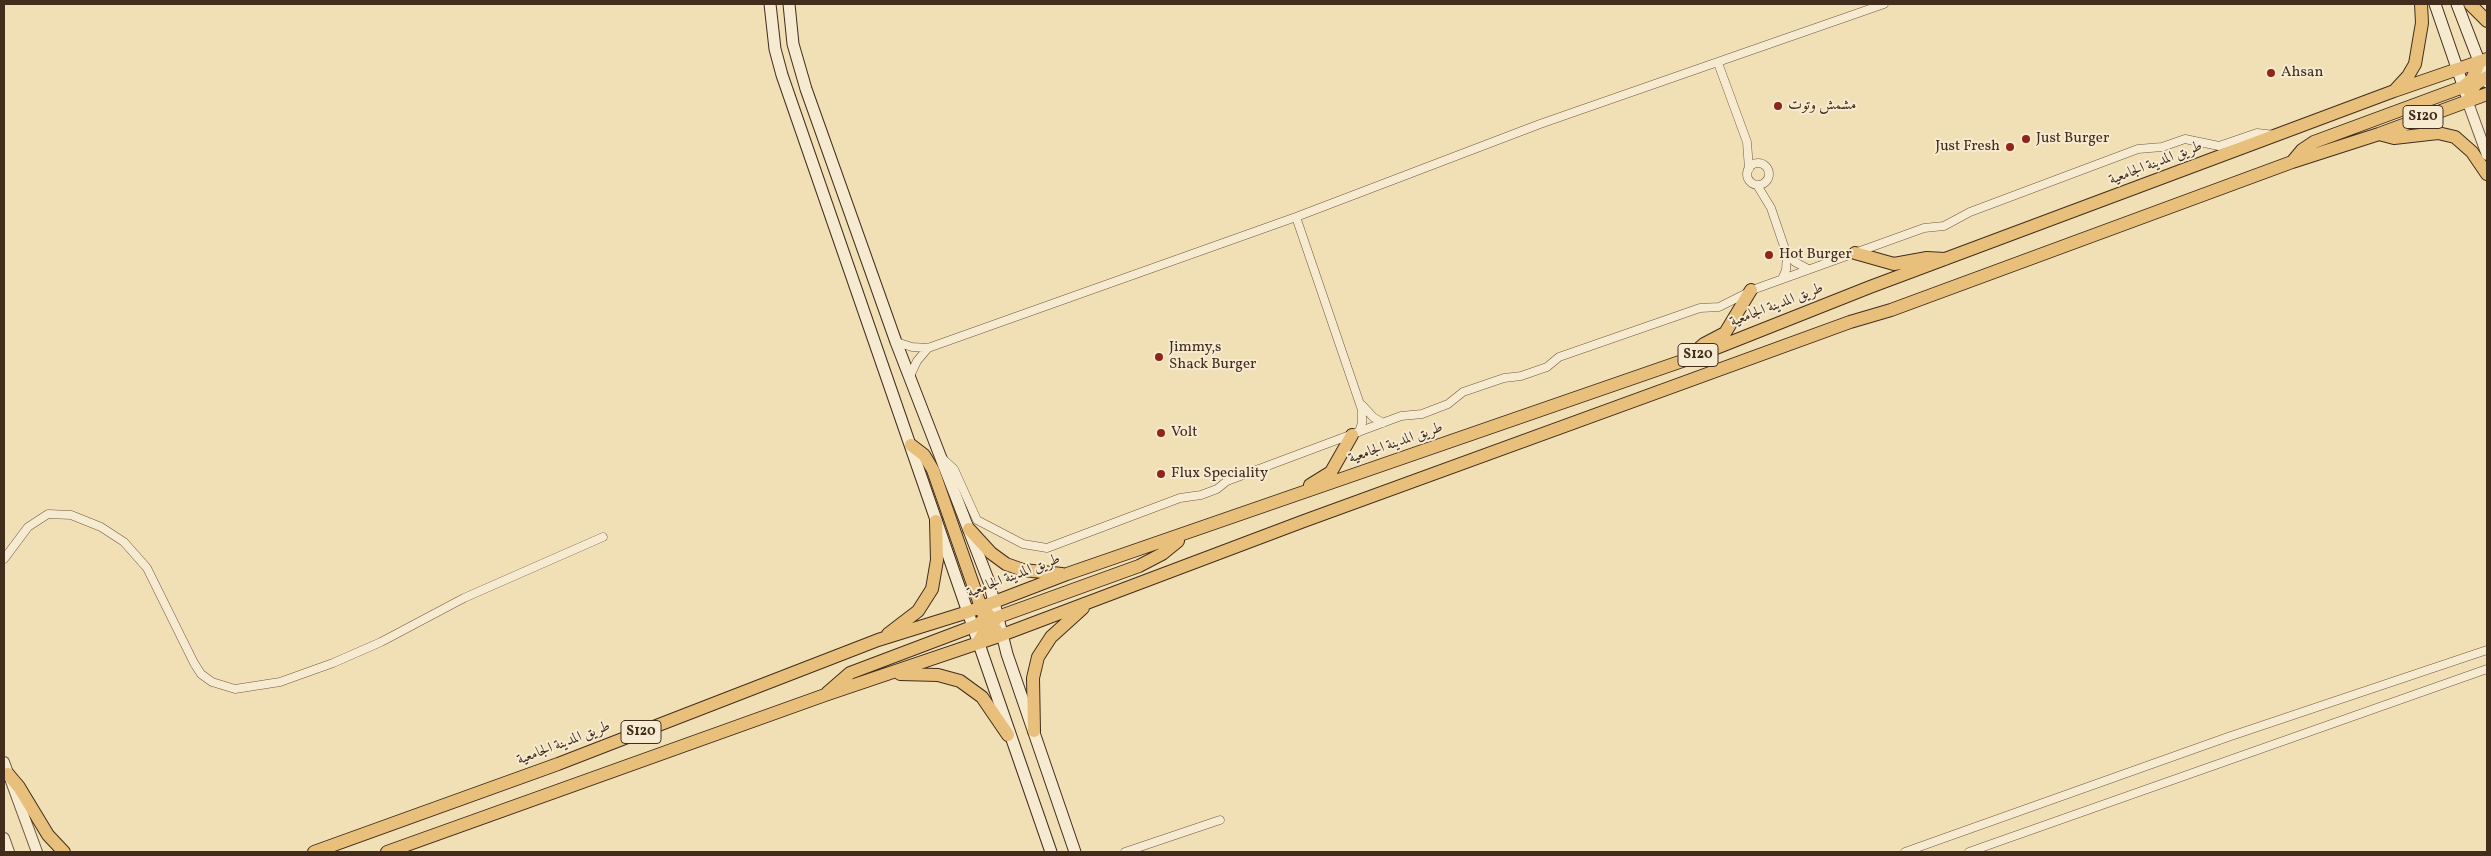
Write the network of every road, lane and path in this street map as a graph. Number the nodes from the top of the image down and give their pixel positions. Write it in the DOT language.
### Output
graph roads {
  1 [pos="770,4"];
  2 [pos="789,4"];
  3 [pos="1884,4"];
  4 [pos="2421,4"];
  5 [pos="2435,4"];
  6 [pos="2457,4"];
  7 [pos="2470,4"];
  8 [pos="2487,20"];
  9 [pos="2484,60"];
  10 [pos="1718,63"];
  11 [pos="2458,70"];
  12 [pos="2487,79"];
  13 [pos="2463,87"];
  14 [pos="2394,91"];
  15 [pos="2487,94"];
  16 [pos="2468,100"];
  17 [pos="2379,134"];
  18 [pos="2277,136"];
  19 [pos="1747,142"];
  20 [pos="2487,156"];
  21 [pos="2292,162"];
  22 [pos="1763,163"];
  23 [pos="1748,169"];
  24 [pos="2487,174"];
  25 [pos="1768,179"];
  26 [pos="1757,185"];
  27 [pos="1771,208"];
  28 [pos="1296,217"];
  29 [pos="1785,250"];
  30 [pos="1855,253"];
  31 [pos="1947,260"];
  32 [pos="1808,269"];
  33 [pos="1782,278"];
  34 [pos="1751,290"];
  35 [pos="896,342"];
  36 [pos="928,348"];
  37 [pos="1690,358"];
  38 [pos="910,376"];
  39 [pos="1360,404"];
  40 [pos="1383,423"];
  41 [pos="1355,433"];
  42 [pos="911,445"];
  43 [pos="942,459"];
  44 [pos="1296,496"];
  45 [pos="936,521"];
  46 [pos="969,529"];
  47 [pos="1184,536"];
  48 [pos="603,537"];
  49 [pos="4,559"];
  50 [pos="1067,574"];
  51 [pos="994,601"];
  52 [pos="1089,602"];
  53 [pos="981,606"];
  54 [pos="968,612"];
  55 [pos="991,620"];
  56 [pos="973,627"];
  57 [pos="1002,635"];
  58 [pos="878,640"];
  59 [pos="978,643"];
  60 [pos="2487,650"];
  61 [pos="2487,669"];
  62 [pos="892,673"];
  63 [pos="825,695"];
  64 [pos="1034,731"];
  65 [pos="1008,735"];
  66 [pos="6,768"];
  67 [pos="1220,820"];
  68 [pos="4,838"];
  69 [pos="9,852"];
  70 [pos="37,852"];
  71 [pos="64,852"];
  72 [pos="314,852"];
  73 [pos="387,852"];
  74 [pos="1051,852"];
  75 [pos="1075,852"];
  76 [pos="1125,852"];
  77 [pos="1904,852"];
  78 [pos="1969,852"];
  1 -- 42 [label="main road"];
  2 -- 35 [label="main road"];
  3 -- 10 [label="street"];
  4 -- 14 [label="main road"];
  5 -- 11 [label="main road"];
  6 -- 9 [label="main road"];
  7 -- 8 [label="main road"];
  9 -- 11 [label="main road, طريق المدينة الجامعية"];
  9 -- 12 [label="main road"];
  9 -- 13 [label="main road"];
  10 -- 19 [label="street"];
  10 -- 28 [label="street"];
  11 -- 13 [label="main road"];
  11 -- 14 [label="main road, طريق المدينة الجامعية"];
  12 -- 16 [label="main road"];
  13 -- 16 [label="main road"];
  13 -- 21 [label="main road"];
  14 -- 18 [label="main road, طريق المدينة الجامعية / S120"];
  15 -- 16 [label="main road, S120"];
  16 -- 17 [label="main road, S120"];
  16 -- 20 [label="street"];
  17 -- 21 [label="main road, S120"];
  17 -- 24 [label="main road"];
  18 -- 30 [label="street"];
  18 -- 31 [label="main road, طريق المدينة الجامعية / S120"];
  19 -- 22 [label="street"];
  19 -- 23 [label="street"];
  21 -- 52 [label="main road, S120"];
  22 -- 23 [label="street"];
  22 -- 25 [label="street"];
  23 -- 26 [label="street"];
  25 -- 26 [label="street"];
  25 -- 27 [label="street"];
  26 -- 27 [label="street"];
  27 -- 29 [label="street"];
  28 -- 36 [label="street"];
  28 -- 39 [label="street"];
  29 -- 32 [label="street"];
  29 -- 33 [label="street"];
  30 -- 31 [label="main road"];
  30 -- 32 [label="street"];
  31 -- 37 [label="main road, طريق المدينة الجامعية / S120"];
  32 -- 33 [label="street"];
  33 -- 34 [label="street"];
  34 -- 37 [label="main road"];
  34 -- 40 [label="street"];
  35 -- 36 [label="street"];
  35 -- 38 [label="main road"];
  36 -- 38 [label="street"];
  37 -- 44 [label="main road, طريق المدينة الجامعية / S120"];
  38 -- 43 [label="main road"];
  39 -- 40 [label="street"];
  39 -- 41 [label="street"];
  40 -- 41 [label="street"];
  41 -- 43 [label="street"];
  41 -- 44 [label="main road"];
  42 -- 45 [label="main road"];
  42 -- 53 [label="main road"];
  43 -- 46 [label="main road"];
  44 -- 47 [label="main road, طريق المدينة الجامعية / S120"];
  45 -- 54 [label="main road"];
  45 -- 58 [label="main road"];
  46 -- 50 [label="main road"];
  46 -- 51 [label="main road"];
  47 -- 50 [label="main road, طريق المدينة الجامعية / S120"];
  47 -- 55 [label="main road"];
  48 -- 49 [label="street"];
  50 -- 51 [label="main road, طريق المدينة الجامعية / S120"];
  51 -- 53 [label="main road, طريق المدينة الجامعية / S120"];
  51 -- 55 [label="main road"];
  52 -- 57 [label="main road, S120"];
  52 -- 64 [label="main road"];
  53 -- 54 [label="main road, طريق المدينة الجامعية / S120"];
  53 -- 55 [label="main road"];
  54 -- 56 [label="main road"];
  54 -- 58 [label="main road, طريق المدينة الجامعية / S120"];
  55 -- 56 [label="main road"];
  55 -- 57 [label="main road"];
  55 -- 59 [label="main road"];
  56 -- 59 [label="main road"];
  56 -- 63 [label="main road"];
  57 -- 59 [label="main road, S120"];
  57 -- 64 [label="main road"];
  58 -- 72 [label="main road, طريق المدينة الجامعية / S120"];
  59 -- 62 [label="main road, S120"];
  59 -- 65 [label="main road"];
  60 -- 77 [label="street"];
  61 -- 78 [label="street"];
  62 -- 63 [label="main road, S120"];
  62 -- 65 [label="main road"];
  63 -- 73 [label="main road, S120"];
  64 -- 75 [label="main road"];
  65 -- 74 [label="main road"];
  66 -- 70 [label="street"];
  66 -- 71 [label="main road"];
  67 -- 76 [label="street"];
  68 -- 69 [label="street"];
}
